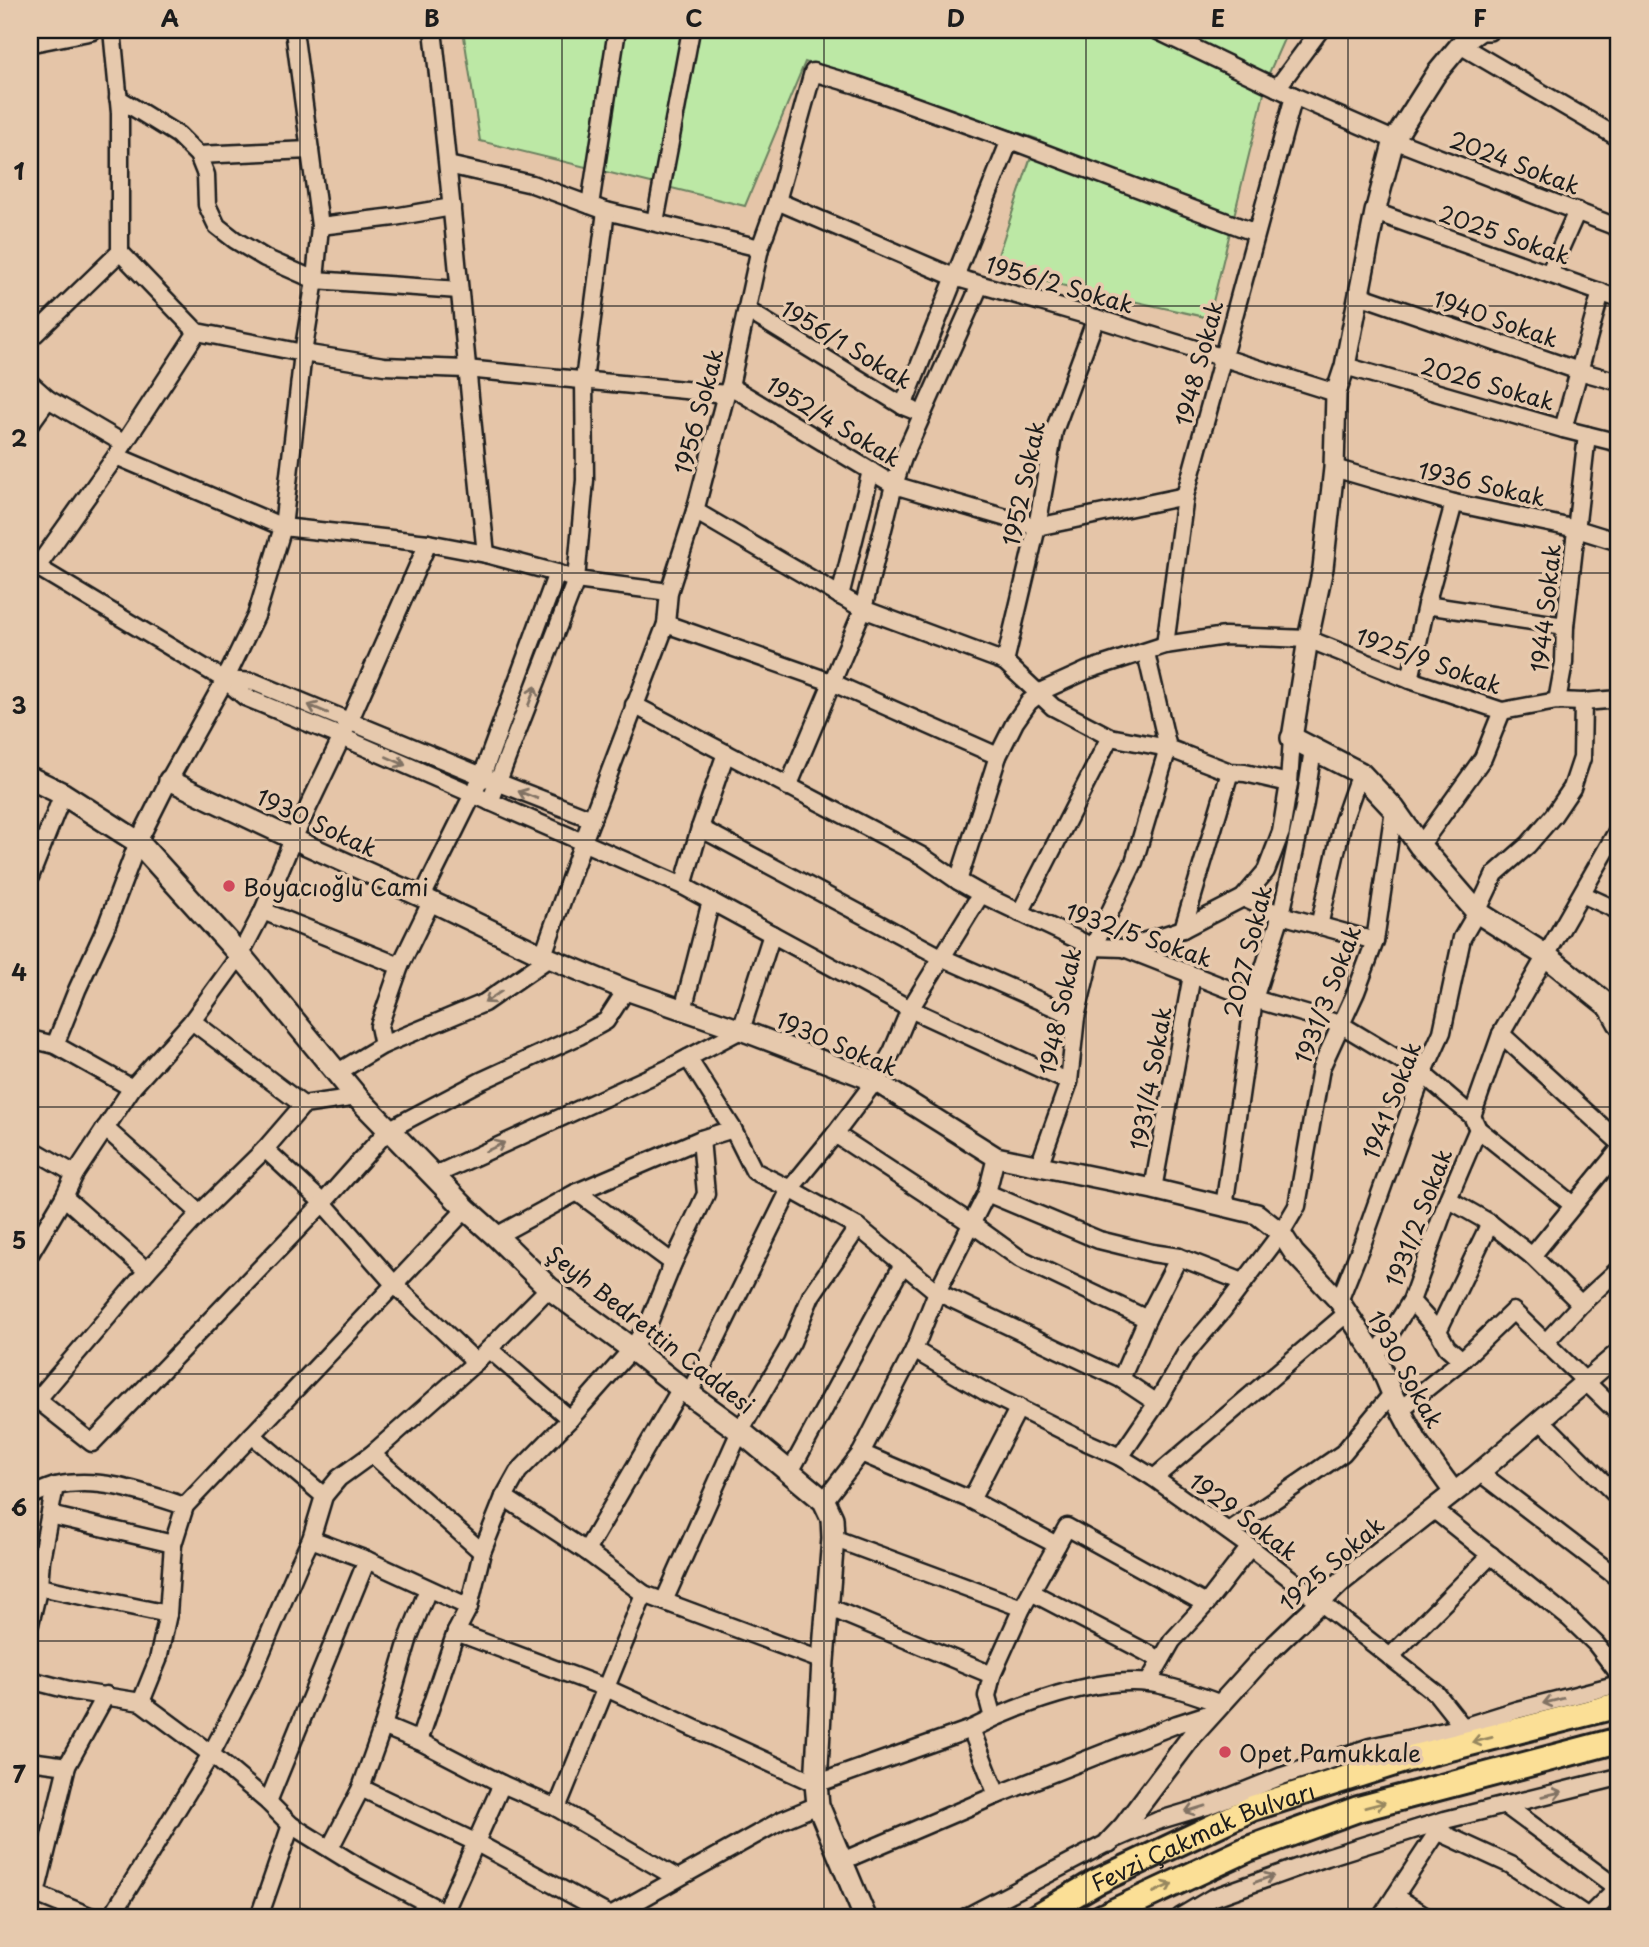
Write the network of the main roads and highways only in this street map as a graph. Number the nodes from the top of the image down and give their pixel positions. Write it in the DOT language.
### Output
graph roads {
  1 [pos="1292,738"];
  2 [pos="30,778"];
  3 [pos="1616,1007"];
  4 [pos="1619,1705"];
  5 [pos="1619,1740"];
  6 [pos="865,1917"];
  7 [pos="1036,1917"];
  8 [pos="1102,1917"];
  1 -- 3 [label="main road"];
  2 -- 6 [label="main road, Şeyh Bedrettin Caddesi"];
  4 -- 7 [label="main road, Fevzi Çakmak Bulvarı, one-way"];
  8 -- 5 [label="main road, Fevzi Çakmak Bulvarı, one-way"];
}
